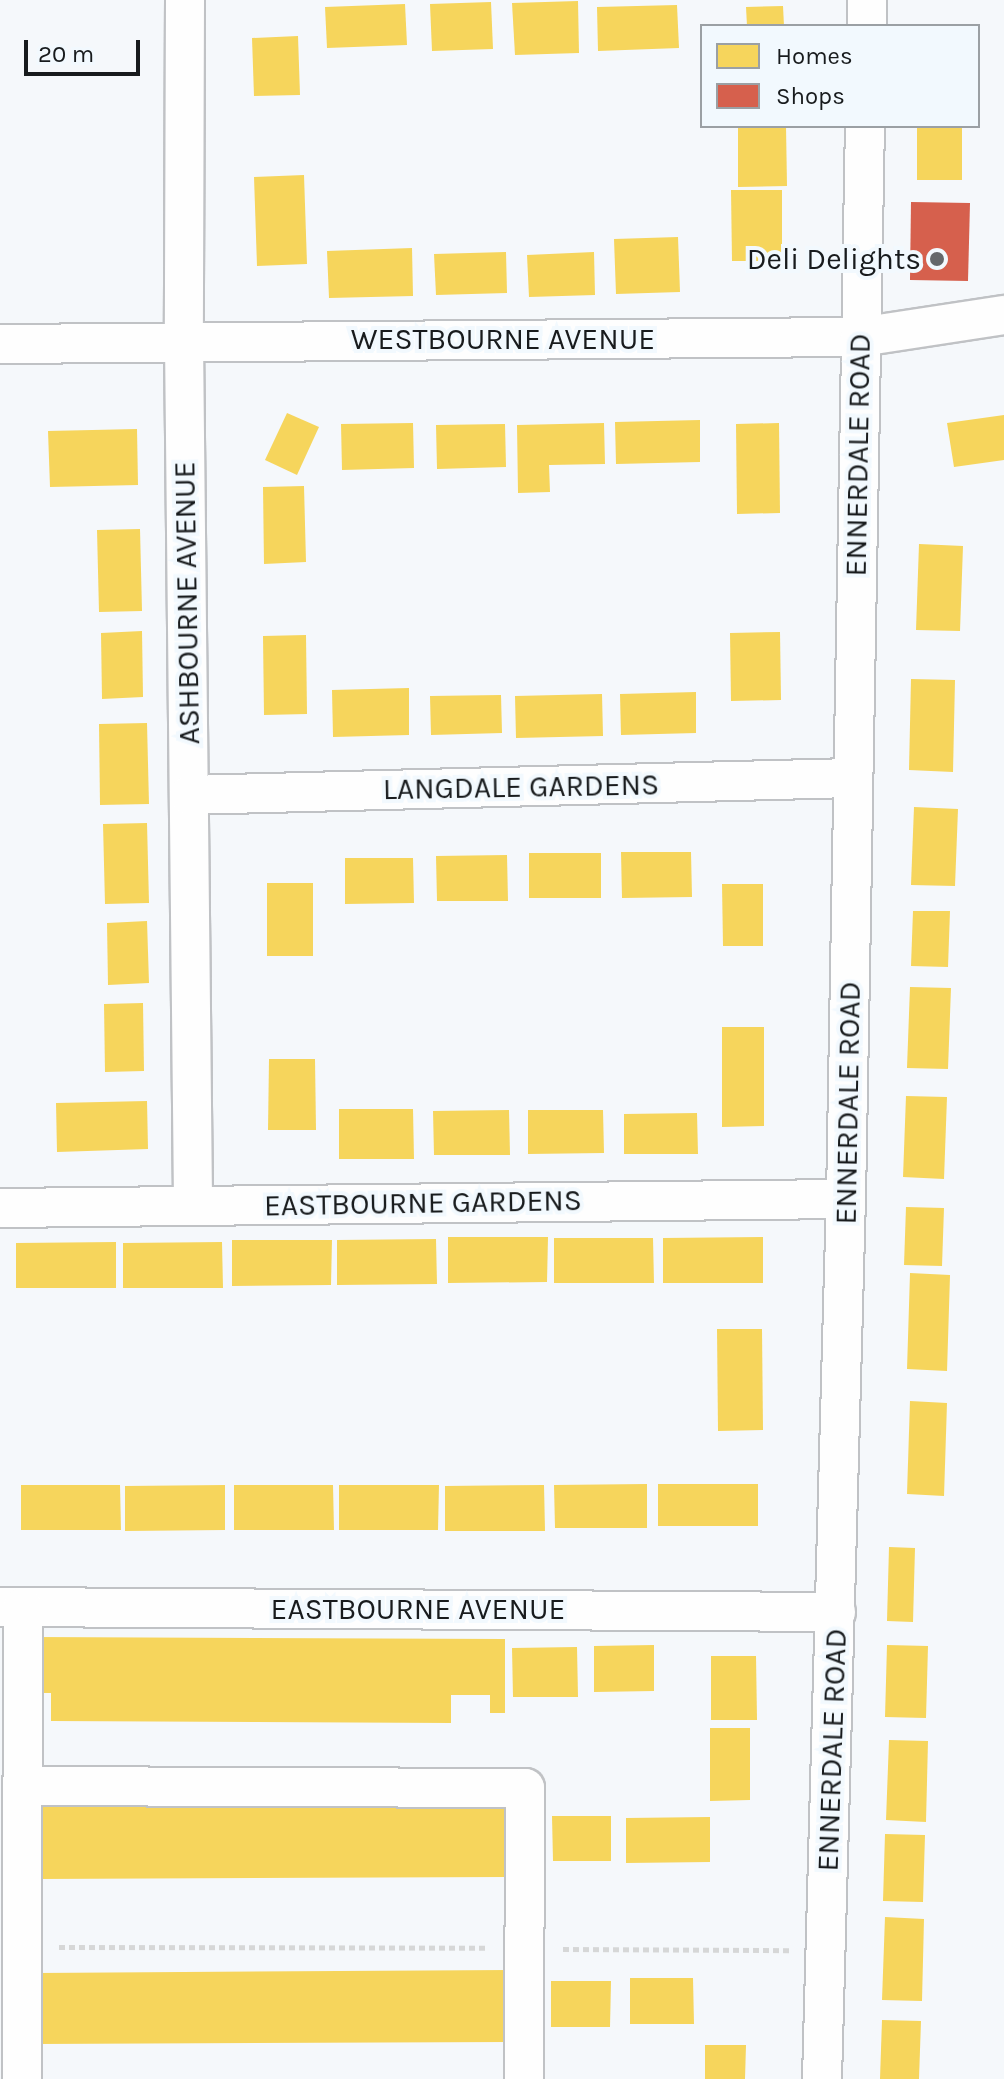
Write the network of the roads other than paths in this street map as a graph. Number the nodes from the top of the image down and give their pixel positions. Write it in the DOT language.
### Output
graph roads {
  1 [pos="185,0"];
  2 [pos="867,0"];
  3 [pos="867,24"];
  4 [pos="865,128"];
  5 [pos="1004,315"];
  6 [pos="860,337"];
  7 [pos="184,341"];
  8 [pos="0,344"];
  9 [pos="853,778"];
  10 [pos="189,795"];
  11 [pos="846,1199"];
  12 [pos="193,1206"];
  13 [pos="0,1208"];
  14 [pos="12,1607"];
  15 [pos="836,1612"];
  16 [pos="23,1786"];
  17 [pos="11,1946"];
  18 [pos="22,2079"];
  19 [pos="524,2079"];
  20 [pos="822,2079"];
  1 -- 7 [label="street, ASHBOURNE AVENUE"];
  2 -- 3 [label="street"];
  4 -- 6 [label="street, ENNERDALE ROAD"];
  5 -- 6 [label="street, WESTBOURNE AVENUE"];
  6 -- 7 [label="street, WESTBOURNE AVENUE"];
  6 -- 9 [label="street, ENNERDALE ROAD"];
  7 -- 8 [label="street, WESTBOURNE AVENUE"];
  7 -- 10 [label="street, ASHBOURNE AVENUE"];
  9 -- 10 [label="street, LANGDALE GARDENS"];
  9 -- 11 [label="street, ENNERDALE ROAD"];
  10 -- 12 [label="street, ASHBOURNE AVENUE"];
  11 -- 12 [label="street, EASTBOURNE GARDENS"];
  11 -- 15 [label="street, ENNERDALE ROAD"];
  12 -- 13 [label="street, EASTBOURNE GARDENS"];
  14 -- 15 [label="street, EASTBOURNE AVENUE"];
  14 -- 16 [label="street"];
  15 -- 20 [label="street, ENNERDALE ROAD"];
  16 -- 17 [label="street"];
  16 -- 19 [label="street"];
  17 -- 18 [label="street"];
}
